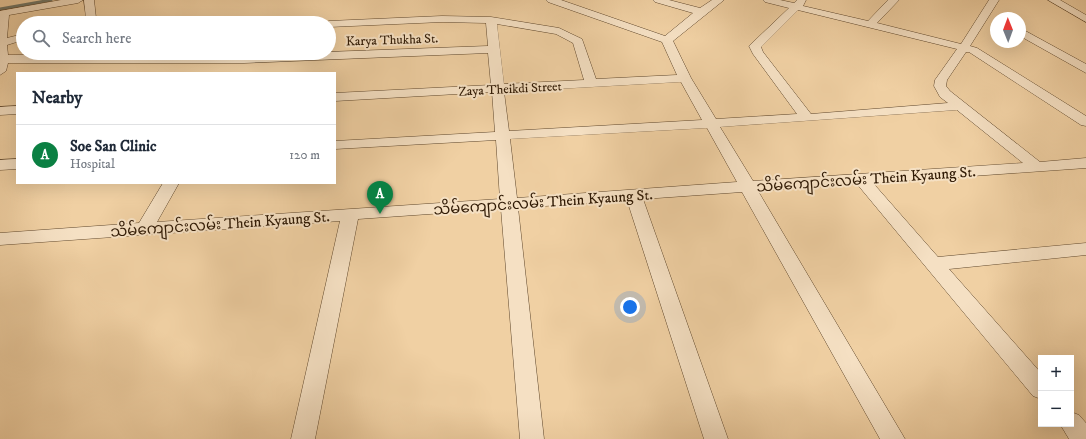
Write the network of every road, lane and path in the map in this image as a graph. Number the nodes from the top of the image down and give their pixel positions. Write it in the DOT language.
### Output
graph roads {
  1 [pos="78,0"];
  2 [pos="90,0"];
  3 [pos="551,0"];
  4 [pos="658,0"];
  5 [pos="719,0"];
  6 [pos="768,0"];
  7 [pos="894,0"];
  8 [pos="994,0"];
  9 [pos="1053,0"];
  10 [pos="799,3"];
  11 [pos="565,5"];
  12 [pos="701,12"];
  13 [pos="992,12"];
  14 [pos="2,13"];
  15 [pos="87,16"];
  16 [pos="990,16"];
  17 [pos="1086,19"];
  18 [pos="491,20"];
  19 [pos="336,24"];
  20 [pos="870,25"];
  21 [pos="542,28"];
  22 [pos="1026,34"];
  23 [pos="16,39"];
  24 [pos="667,40"];
  25 [pos="0,43"];
  26 [pos="964,47"];
  27 [pos="494,49"];
  28 [pos="336,53"];
  29 [pos="3,59"];
  30 [pos="16,59"];
  31 [pos="244,60"];
  32 [pos="1086,69"];
  33 [pos="0,71"];
  34 [pos="237,72"];
  35 [pos="685,78"];
  36 [pos="591,83"];
  37 [pos="497,88"];
  38 [pos="336,97"];
  39 [pos="960,106"];
  40 [pos="16,110"];
  41 [pos="0,111"];
  42 [pos="807,118"];
  43 [pos="1086,122"];
  44 [pos="712,124"];
  45 [pos="502,135"];
  46 [pos="336,144"];
  47 [pos="16,164"];
  48 [pos="1086,164"];
  49 [pos="0,165"];
  50 [pos="1036,166"];
  51 [pos="860,178"];
  52 [pos="170,184"];
  53 [pos="749,188"];
  54 [pos="632,195"];
  55 [pos="509,204"];
  56 [pos="350,216"];
  57 [pos="144,229"];
  58 [pos="0,239"];
  59 [pos="1086,249"];
  60 [pos="934,264"];
  61 [pos="1038,385"];
  62 [pos="1074,427"];
  63 [pos="303,439"];
  64 [pos="532,439"];
  65 [pos="716,439"];
  66 [pos="893,439"];
  67 [pos="1084,439"];
  1 -- 14 [label="street"];
  2 -- 15 [label="street"];
  3 -- 11 [label="street"];
  4 -- 12 [label="street"];
  5 -- 12 [label="street"];
  6 -- 10 [label="street"];
  7 -- 20 [label="street"];
  8 -- 13 [label="street"];
  9 -- 17 [label="street"];
  10 -- 20 [label="street"];
  10 -- 42 [label="street"];
  11 -- 21 [label="street"];
  11 -- 24 [label="street"];
  12 -- 24 [label="street"];
  14 -- 25 [label="street"];
  16 -- 26 [label="street"];
  18 -- 19 [label="street"];
  18 -- 21 [label="street"];
  18 -- 27 [label="street"];
  20 -- 26 [label="street"];
  21 -- 36 [label="street"];
  22 -- 32 [label="street"];
  23 -- 25 [label="street"];
  24 -- 35 [label="street"];
  25 -- 29 [label="street"];
  26 -- 39 [label="street"];
  26 -- 43 [label="street"];
  27 -- 28 [label="street, Karya Thukha St."];
  27 -- 37 [label="street"];
  29 -- 30 [label="street, Karya Thukha St."];
  29 -- 33 [label="street"];
  31 -- 34 [label="street"];
  35 -- 36 [label="street, Zaya Theikdi Street"];
  35 -- 44 [label="street"];
  36 -- 37 [label="street, Zaya Theikdi Street"];
  37 -- 38 [label="street, Zaya Theikdi Street"];
  37 -- 45 [label="street"];
  39 -- 42 [label="street"];
  39 -- 50 [label="street"];
  40 -- 41 [label="street"];
  42 -- 44 [label="street"];
  44 -- 45 [label="street"];
  44 -- 53 [label="street"];
  45 -- 46 [label="street"];
  45 -- 55 [label="street"];
  47 -- 49 [label="street"];
  48 -- 50 [label="street, သိမ်ကျောင်းလမ်း Thein Kyaung St."];
  50 -- 51 [label="street, သိမ်ကျောင်းလမ်း Thein Kyaung St."];
  51 -- 53 [label="street, သိမ်ကျောင်းလမ်း Thein Kyaung St."];
  51 -- 60 [label="street"];
  52 -- 57 [label="street"];
  53 -- 54 [label="street, သိမ်ကျောင်းလမ်း Thein Kyaung St."];
  53 -- 66 [label="street"];
  54 -- 55 [label="street, သိမ်ကျောင်းလမ်း Thein Kyaung St."];
  54 -- 65 [label="street"];
  55 -- 56 [label="street, သိမ်ကျောင်းလမ်း Thein Kyaung St."];
  55 -- 64 [label="street"];
  56 -- 57 [label="street, သိမ်ကျောင်းလမ်း Thein Kyaung St."];
  56 -- 63 [label="street"];
  57 -- 58 [label="street, သိမ်ကျောင်းလမ်း Thein Kyaung St."];
  59 -- 60 [label="street"];
  60 -- 61 [label="street"];
  62 -- 67 [label="street"];
}
